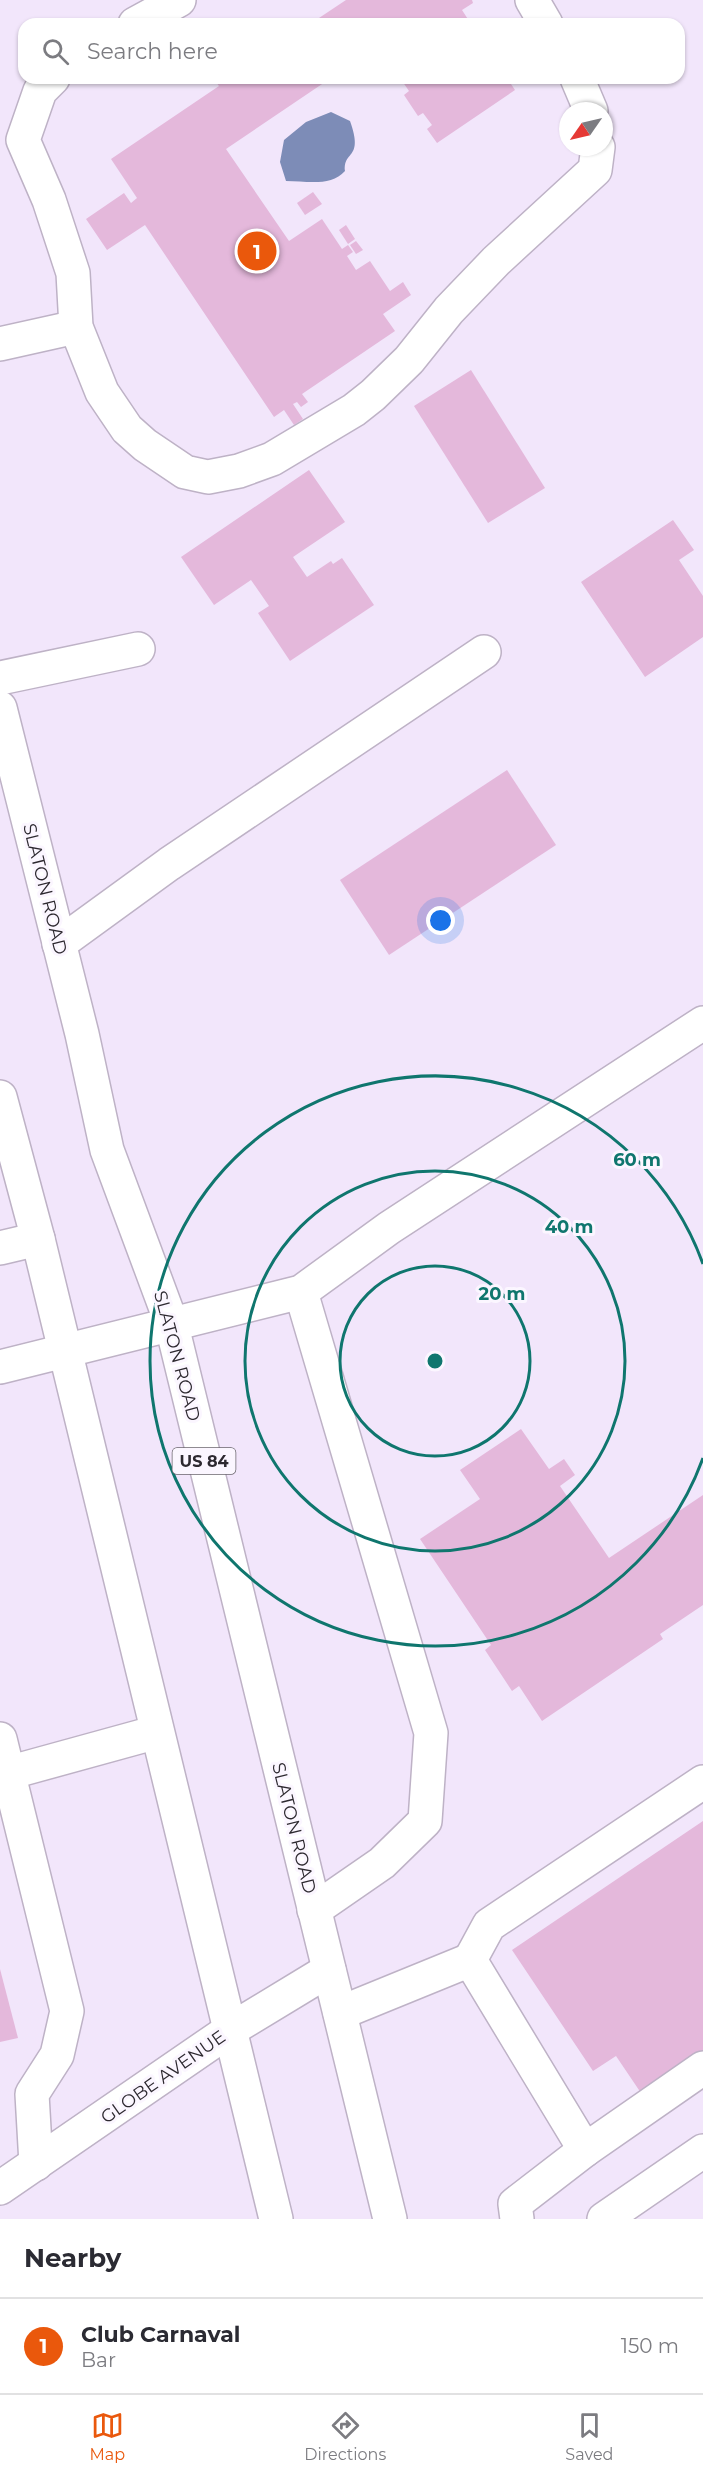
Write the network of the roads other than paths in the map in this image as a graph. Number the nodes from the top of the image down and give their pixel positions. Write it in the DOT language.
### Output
graph roads {
  1 [pos="179,0"];
  2 [pos="532,0"];
  3 [pos="146,18"];
  4 [pos="542,18"];
  5 [pos="47,84"];
  6 [pos="580,84"];
  7 [pos="587,102"];
  8 [pos="12,144"];
  9 [pos="597,156"];
  10 [pos="76,327"];
  11 [pos="0,344"];
  12 [pos="138,649"];
  13 [pos="484,652"];
  14 [pos="0,678"];
  15 [pos="0,708"];
  16 [pos="59,944"];
  17 [pos="703,1023"];
  18 [pos="0,1097"];
  19 [pos="38,1239"];
  20 [pos="0,1248"];
  21 [pos="301,1292"];
  22 [pos="171,1322"];
  23 [pos="64,1353"];
  24 [pos="0,1367"];
  25 [pos="157,1732"];
  26 [pos="0,1739"];
  27 [pos="8,1773"];
  28 [pos="703,1782"];
  29 [pos="314,1910"];
  30 [pos="470,1960"];
  31 [pos="329,1970"];
  32 [pos="340,2013"];
  33 [pos="230,2030"];
  34 [pos="703,2068"];
  35 [pos="585,2150"];
  36 [pos="703,2151"];
  37 [pos="36,2164"];
  38 [pos="0,2188"];
  39 [pos="276,2219"];
  40 [pos="390,2219"];
  41 [pos="517,2219"];
  42 [pos="604,2219"];
  1 -- 3 [label="main road"];
  2 -- 4 [label="main road"];
  5 -- 8 [label="main road"];
  6 -- 7 [label="main road"];
  8 -- 10 [label="main road"];
  9 -- 10 [label="main road"];
  10 -- 11 [label="main road"];
  12 -- 14 [label="main road"];
  13 -- 16 [label="main road"];
  15 -- 16 [label="main road, SLATON ROAD / US 84"];
  16 -- 22 [label="main road, SLATON ROAD / US 84"];
  17 -- 21 [label="main road"];
  18 -- 19 [label="main road"];
  19 -- 20 [label="main road"];
  19 -- 23 [label="main road"];
  21 -- 22 [label="main road"];
  21 -- 29 [label="main road"];
  22 -- 23 [label="main road"];
  22 -- 29 [label="main road, SLATON ROAD / US 84"];
  23 -- 24 [label="main road"];
  23 -- 25 [label="main road"];
  25 -- 27 [label="main road"];
  25 -- 33 [label="main road"];
  26 -- 27 [label="main road"];
  27 -- 37 [label="main road"];
  28 -- 30 [label="main road"];
  29 -- 31 [label="main road, SLATON ROAD / US 84"];
  30 -- 32 [label="main road"];
  30 -- 35 [label="main road"];
  31 -- 32 [label="main road, SLATON ROAD / US 84"];
  31 -- 33 [label="main road, GLOBE AVENUE"];
  32 -- 40 [label="main road, SLATON ROAD / US 84"];
  33 -- 37 [label="main road, GLOBE AVENUE"];
  33 -- 39 [label="main road"];
  34 -- 35 [label="main road"];
  35 -- 41 [label="main road"];
  36 -- 42 [label="main road"];
  37 -- 38 [label="main road, GLOBE AVENUE"];
}
